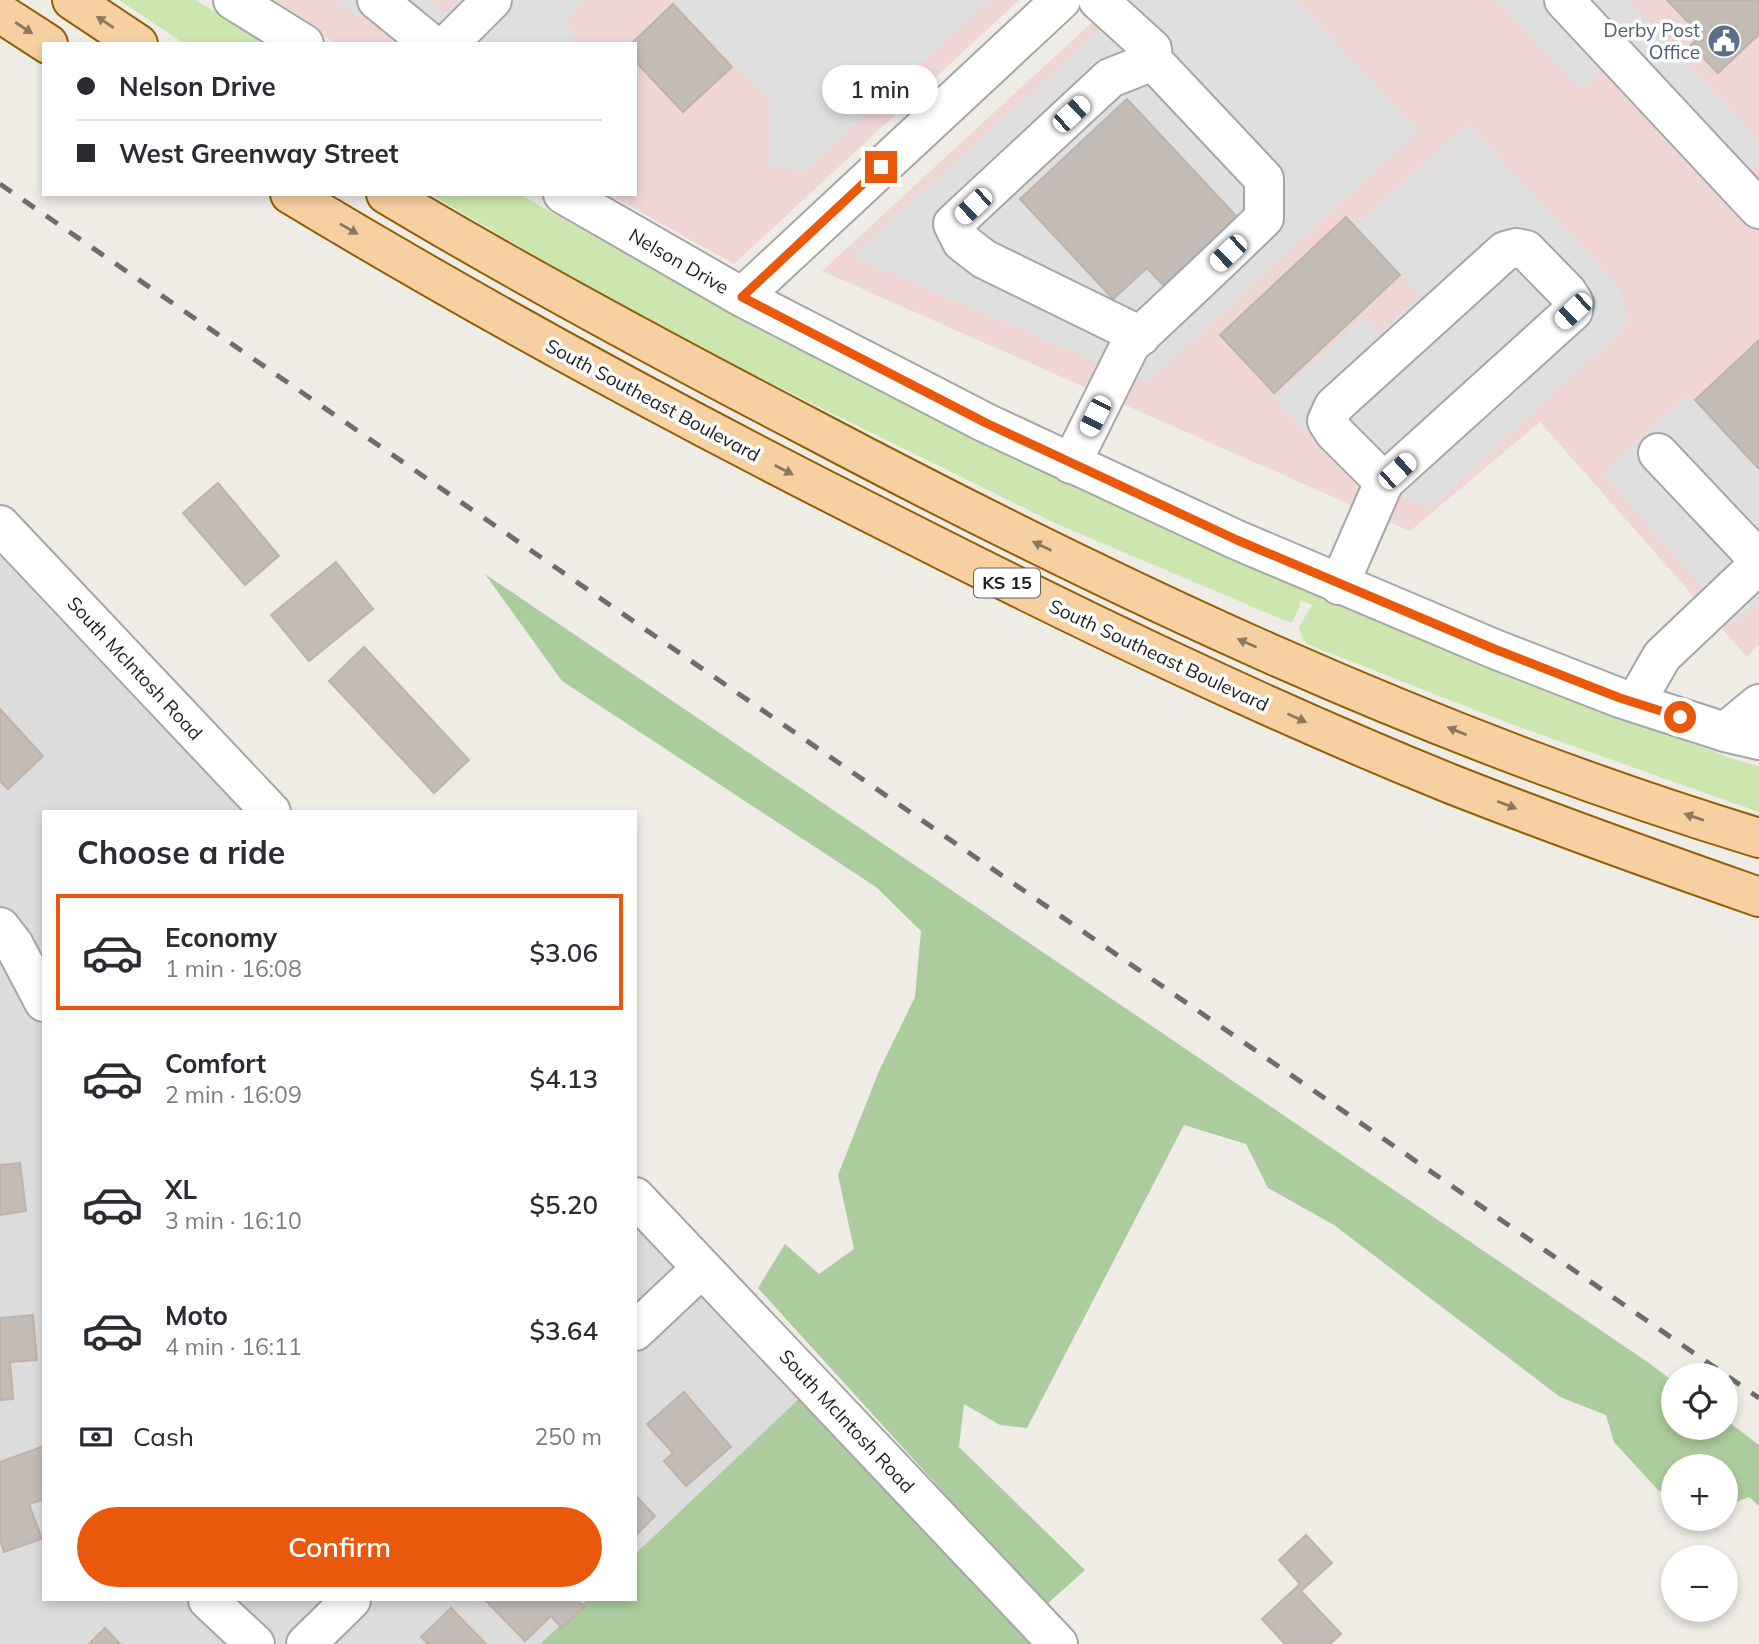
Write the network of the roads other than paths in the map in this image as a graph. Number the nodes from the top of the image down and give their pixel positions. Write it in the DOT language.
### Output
graph roads {
  1 [pos="72,0"];
  2 [pos="233,0"];
  3 [pos="377,0"];
  4 [pos="492,0"];
  5 [pos="1061,0"];
  6 [pos="1098,0"];
  7 [pos="1564,0"];
  8 [pos="0,13"];
  9 [pos="44,42"];
  10 [pos="135,42"];
  11 [pos="301,42"];
  12 [pos="429,42"];
  13 [pos="450,42"];
  14 [pos="1153,61"];
  15 [pos="293,196"];
  16 [pos="390,196"];
  17 [pos="566,196"];
  18 [pos="1759,209"];
  19 [pos="742,297"];
  20 [pos="1140,336"];
  21 [pos="1658,453"];
  22 [pos="1071,464"];
  23 [pos="1384,482"];
  24 [pos="0,525"];
  25 [pos="1759,562"];
  26 [pos="1339,584"];
  27 [pos="1635,703"];
  28 [pos="1759,704"];
  29 [pos="1742,736"];
  30 [pos="269,810"];
  31 [pos="1759,838"];
  32 [pos="1759,897"];
  33 [pos="0,928"];
  34 [pos="42,998"];
  35 [pos="637,1199"];
  36 [pos="702,1268"];
  37 [pos="637,1329"];
  38 [pos="209,1601"];
  39 [pos="350,1601"];
  40 [pos="255,1644"];
  41 [pos="306,1644"];
  42 [pos="1058,1644"];
  10 -- 1 [label="main road, one-way"];
  2 -- 11 [label="street"];
  3 -- 12 [label="street"];
  4 -- 13 [label="street"];
  5 -- 19 [label="street"];
  6 -- 14 [label="street"];
  7 -- 18 [label="street"];
  8 -- 9 [label="main road, one-way"];
  14 -- 20 [label="street"];
  14 -- 20 [label="street"];
  15 -- 32 [label="main road, South Southeast Boulevard / KS 15, one-way"];
  31 -- 16 [label="main road, KS 15, one-way"];
  17 -- 19 [label="street, Nelson Drive"];
  19 -- 22 [label="street, Nelson Drive"];
  20 -- 22 [label="street"];
  21 -- 25 [label="street"];
  22 -- 26 [label="street, Nelson Drive"];
  23 -- 23 [label="street"];
  23 -- 26 [label="street"];
  24 -- 30 [label="street, South McIntosh Road"];
  25 -- 27 [label="street"];
  26 -- 27 [label="street, Nelson Drive"];
  27 -- 29 [label="street, Nelson Drive"];
  28 -- 29 [label="street"];
  33 -- 34 [label="street"];
  35 -- 36 [label="street, South McIntosh Road"];
  36 -- 37 [label="street"];
  36 -- 42 [label="street, South McIntosh Road"];
  38 -- 40 [label="street"];
  39 -- 41 [label="street"];
}
